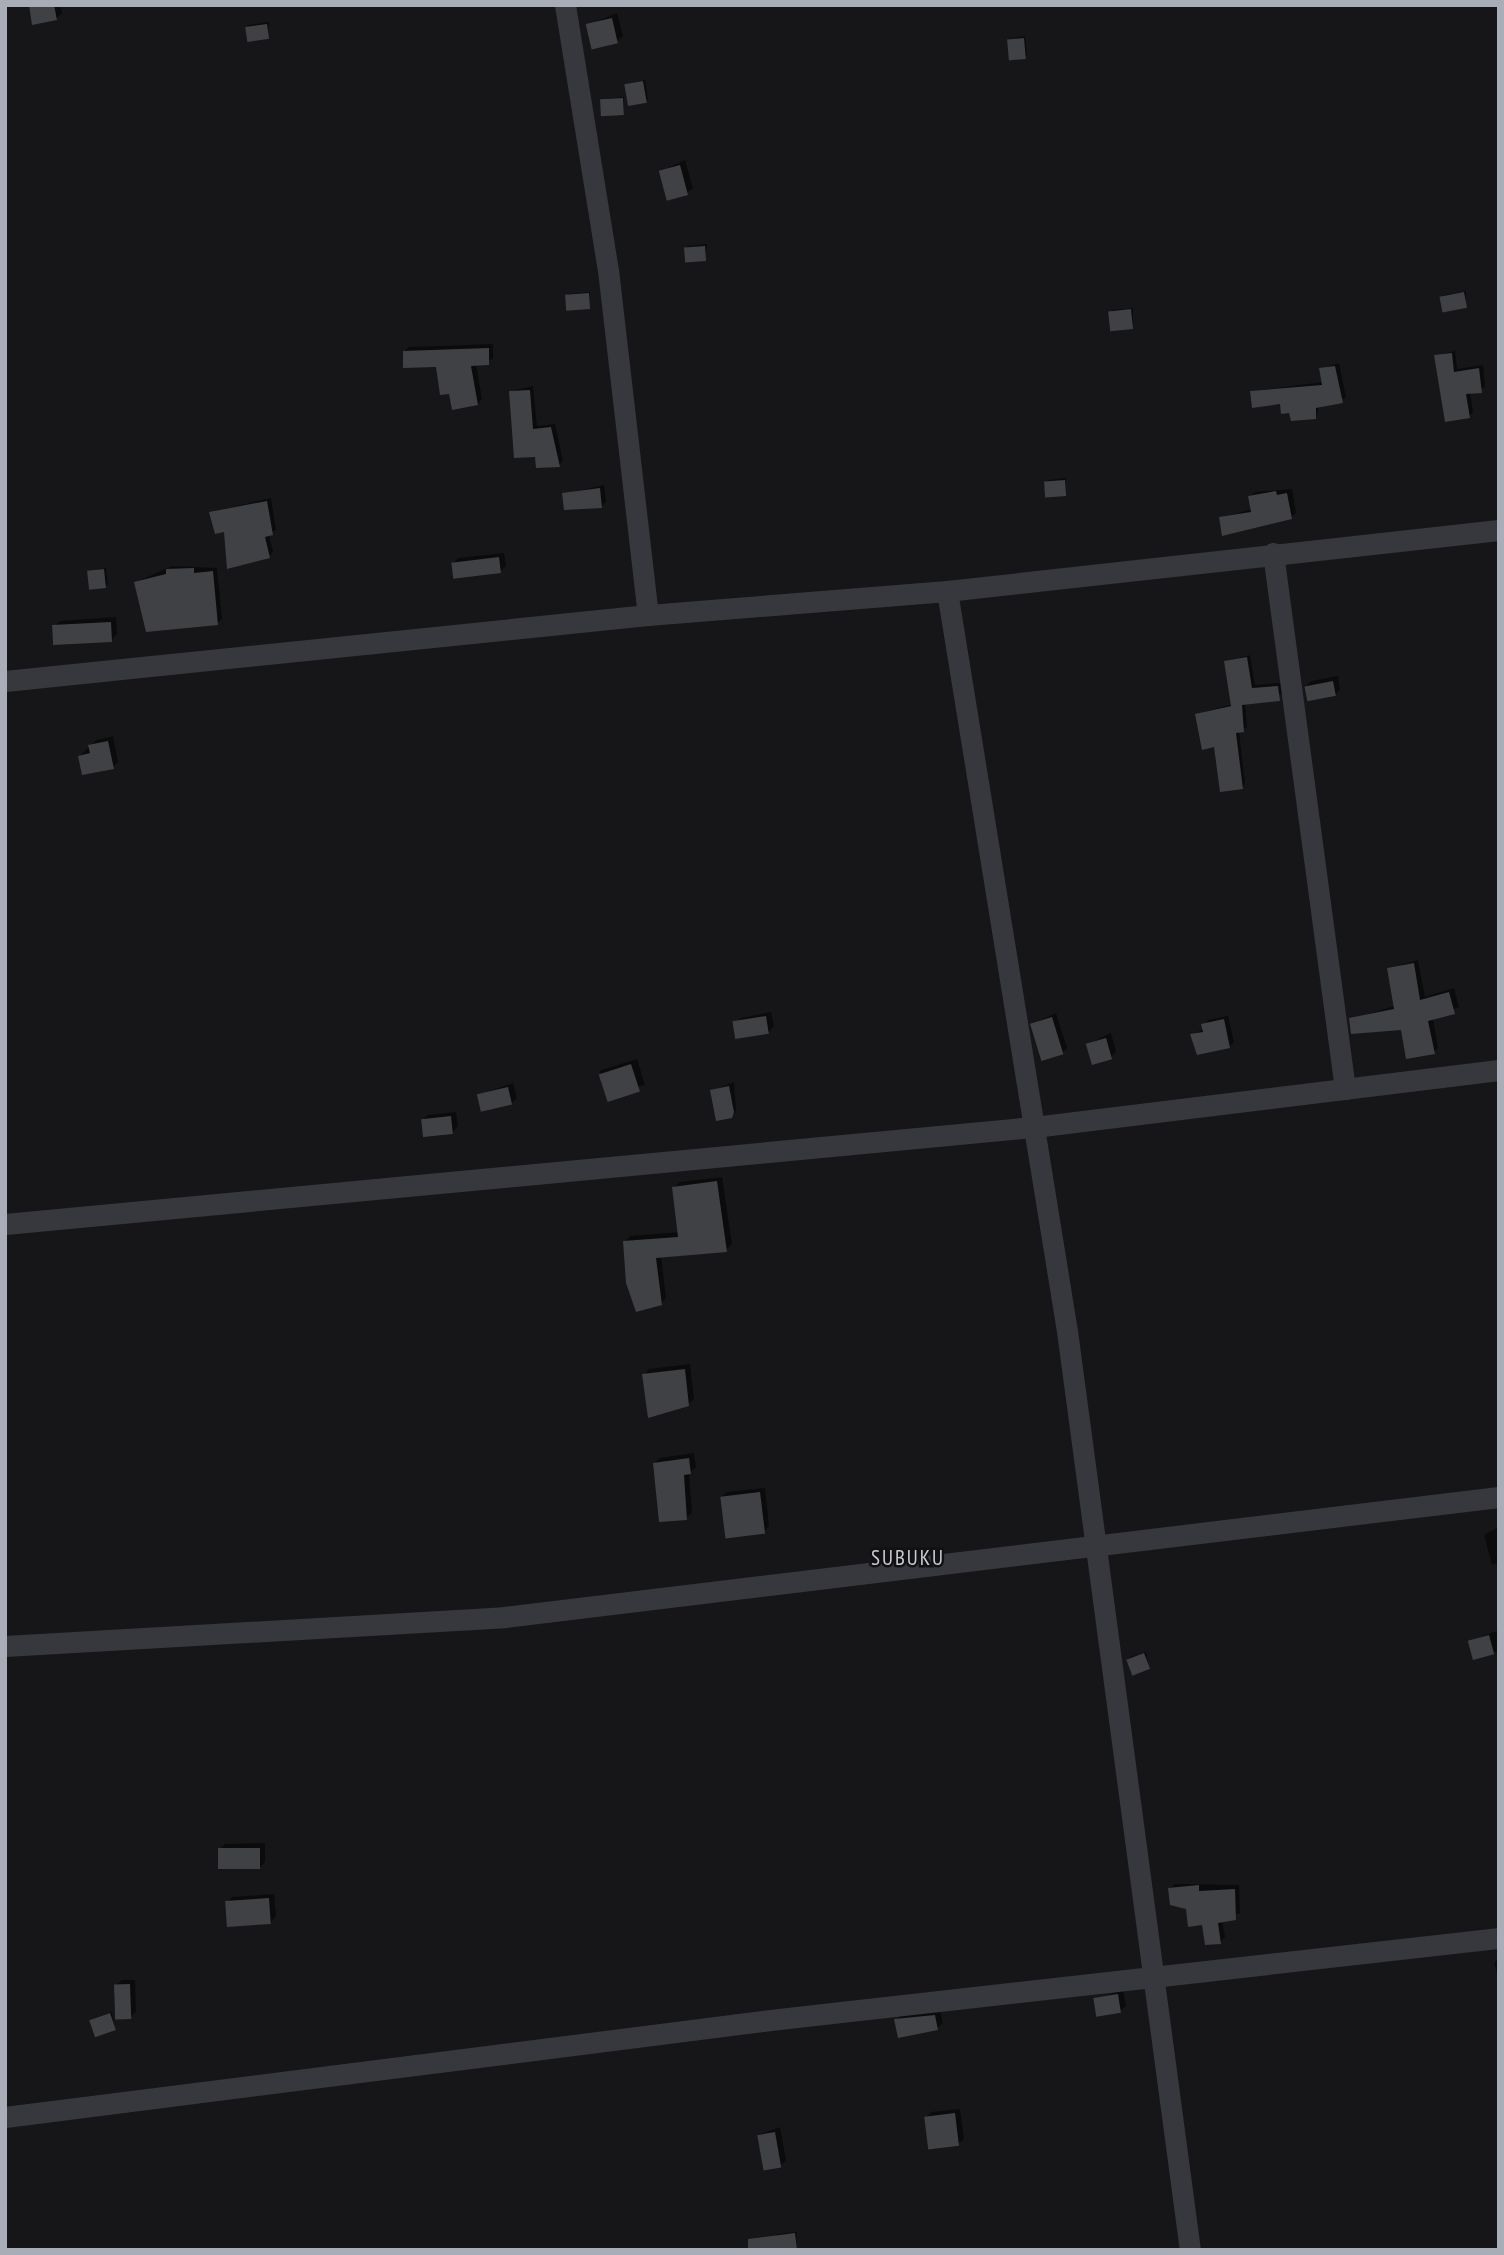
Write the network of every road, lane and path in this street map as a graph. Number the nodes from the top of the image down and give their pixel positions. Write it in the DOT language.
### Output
graph roads {
  1 [pos="565,5"];
  2 [pos="1499,530"];
  3 [pos="1273,553"];
  4 [pos="947,591"];
  5 [pos="648,615"];
  6 [pos="5,681"];
  7 [pos="1499,1070"];
  8 [pos="1345,1089"];
  9 [pos="1034,1127"];
  10 [pos="5,1224"];
  11 [pos="1499,1497"];
  12 [pos="1095,1549"];
  13 [pos="5,1646"];
  14 [pos="1499,1938"];
  15 [pos="1153,1980"];
  16 [pos="5,2118"];
  17 [pos="1190,2250"];
  1 -- 5 [label="street"];
  2 -- 3 [label="street"];
  3 -- 4 [label="street"];
  3 -- 8 [label="street"];
  4 -- 5 [label="street"];
  4 -- 9 [label="street"];
  5 -- 6 [label="street"];
  7 -- 8 [label="street"];
  8 -- 9 [label="street"];
  9 -- 10 [label="street"];
  9 -- 12 [label="street"];
  11 -- 12 [label="street"];
  12 -- 13 [label="street"];
  12 -- 15 [label="street"];
  14 -- 15 [label="street"];
  15 -- 16 [label="street"];
  15 -- 17 [label="street"];
}
